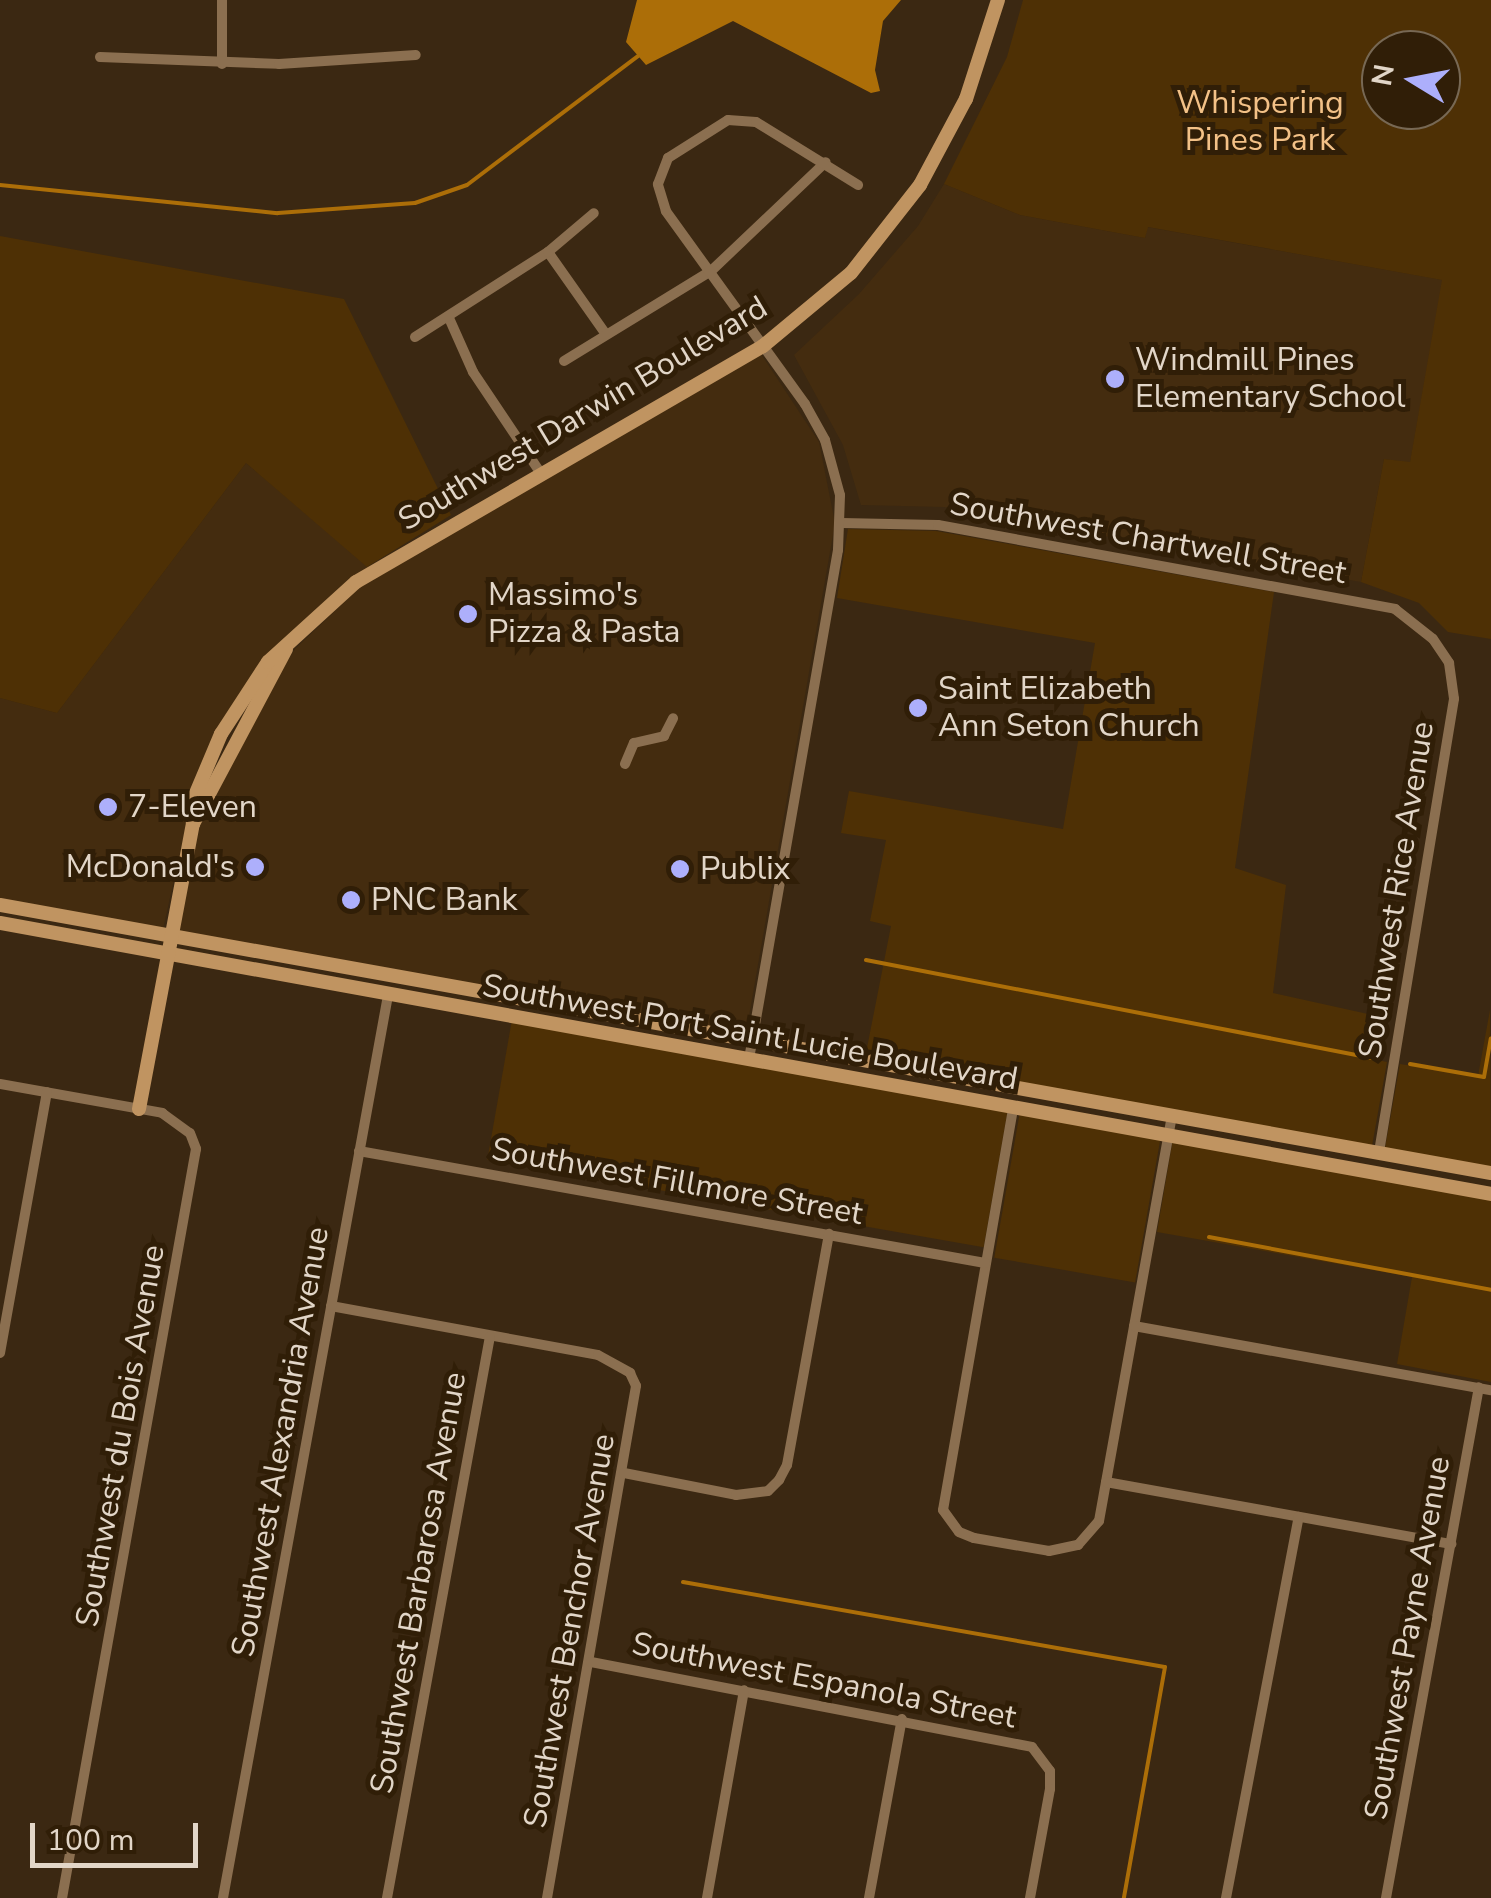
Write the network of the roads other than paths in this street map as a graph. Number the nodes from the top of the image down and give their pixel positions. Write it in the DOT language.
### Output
graph roads {
  1 [pos="222,0"];
  2 [pos="998,0"];
  3 [pos="416,54"];
  4 [pos="100,56"];
  5 [pos="222,64"];
  6 [pos="826,162"];
  7 [pos="858,185"];
  8 [pos="594,213"];
  9 [pos="548,252"];
  10 [pos="711,272"];
  11 [pos="449,318"];
  12 [pos="606,332"];
  13 [pos="415,337"];
  14 [pos="763,346"];
  15 [pos="564,360"];
  16 [pos="540,472"];
  17 [pos="842,524"];
  18 [pos="1433,639"];
  19 [pos="672,718"];
  20 [pos="625,764"];
  21 [pos="0,905"];
  22 [pos="0,923"];
  23 [pos="168,936"];
  24 [pos="166,956"];
  25 [pos="431,981"];
  26 [pos="388,995"];
  27 [pos="752,1039"];
  28 [pos="749,1059"];
  29 [pos="0,1084"];
  30 [pos="48,1092"];
  31 [pos="1014,1108"];
  32 [pos="139,1109"];
  33 [pos="1172,1116"];
  34 [pos="1168,1136"];
  35 [pos="359,1150"];
  36 [pos="1379,1154"];
  37 [pos="1491,1173"];
  38 [pos="1491,1194"];
  39 [pos="829,1234"];
  40 [pos="985,1263"];
  41 [pos="331,1306"];
  42 [pos="1134,1326"];
  43 [pos="490,1336"];
  44 [pos="0,1353"];
  45 [pos="1485,1388"];
  46 [pos="624,1473"];
  47 [pos="1106,1482"];
  48 [pos="1299,1517"];
  49 [pos="1451,1544"];
  50 [pos="590,1662"];
  51 [pos="744,1690"];
  52 [pos="902,1719"];
  53 [pos="62,1898"];
  54 [pos="223,1898"];
  55 [pos="386,1898"];
  56 [pos="547,1898"];
  57 [pos="707,1898"];
  58 [pos="869,1898"];
  59 [pos="1030,1898"];
  60 [pos="1226,1898"];
  61 [pos="1386,1898"];
  1 -- 5 [label="street"];
  2 -- 14 [label="main road, Southwest Darwin Boulevard"];
  3 -- 5 [label="street"];
  4 -- 5 [label="street"];
  6 -- 7 [label="street"];
  6 -- 10 [label="street"];
  6 -- 10 [label="street"];
  8 -- 9 [label="street"];
  9 -- 11 [label="street"];
  9 -- 12 [label="street"];
  10 -- 12 [label="street"];
  10 -- 14 [label="street"];
  11 -- 13 [label="street"];
  11 -- 16 [label="street"];
  12 -- 15 [label="street"];
  14 -- 16 [label="main road, Southwest Darwin Boulevard"];
  14 -- 17 [label="street"];
  16 -- 23 [label="main road, Southwest Darwin Boulevard"];
  17 -- 18 [label="street, Southwest Chartwell Street"];
  17 -- 27 [label="street"];
  18 -- 36 [label="street, Southwest Rice Avenue"];
  19 -- 20 [label="street"];
  21 -- 23 [label="main road, Southwest Port Saint Lucie Boulevard"];
  22 -- 24 [label="main road, Southwest Port Saint Lucie Boulevard"];
  23 -- 24 [label="main road, Southwest Darwin Boulevard"];
  23 -- 25 [label="main road, Southwest Port Saint Lucie Boulevard"];
  24 -- 26 [label="main road, Southwest Port Saint Lucie Boulevard"];
  24 -- 32 [label="main road, Southwest Darwin Boulevard"];
  25 -- 26 [label="main road"];
  25 -- 27 [label="main road, Southwest Port Saint Lucie Boulevard"];
  26 -- 28 [label="main road, Southwest Port Saint Lucie Boulevard"];
  26 -- 35 [label="street, Southwest Alexandria Avenue"];
  27 -- 28 [label="street"];
  27 -- 33 [label="main road, Southwest Port Saint Lucie Boulevard"];
  28 -- 31 [label="main road, Southwest Port Saint Lucie Boulevard"];
  29 -- 30 [label="street, Southwest du Bois Avenue"];
  30 -- 32 [label="street, Southwest du Bois Avenue"];
  30 -- 44 [label="street"];
  31 -- 34 [label="main road, Southwest Port Saint Lucie Boulevard"];
  31 -- 40 [label="street"];
  32 -- 53 [label="street, Southwest du Bois Avenue"];
  33 -- 34 [label="street"];
  33 -- 36 [label="main road, Southwest Port Saint Lucie Boulevard"];
  34 -- 38 [label="main road, Southwest Port Saint Lucie Boulevard"];
  34 -- 42 [label="street"];
  35 -- 39 [label="street, Southwest Fillmore Street"];
  35 -- 41 [label="street, Southwest Alexandria Avenue"];
  36 -- 37 [label="main road, Southwest Port Saint Lucie Boulevard"];
  39 -- 40 [label="street, Southwest Fillmore Street"];
  39 -- 46 [label="street"];
  40 -- 47 [label="street"];
  41 -- 43 [label="street"];
  41 -- 54 [label="street, Southwest Alexandria Avenue"];
  42 -- 45 [label="street"];
  42 -- 47 [label="street"];
  43 -- 46 [label="street, Southwest Benchor Avenue"];
  43 -- 55 [label="street, Southwest Barbarosa Avenue"];
  45 -- 49 [label="street, Southwest Payne Avenue"];
  46 -- 50 [label="street, Southwest Benchor Avenue"];
  47 -- 48 [label="street"];
  48 -- 49 [label="street"];
  48 -- 60 [label="street"];
  49 -- 61 [label="street, Southwest Payne Avenue"];
  50 -- 51 [label="street, Southwest Espanola Street"];
  50 -- 56 [label="street, Southwest Benchor Avenue"];
  51 -- 52 [label="street, Southwest Espanola Street"];
  51 -- 57 [label="street"];
  52 -- 58 [label="street"];
  52 -- 59 [label="street, Southwest Espanola Street"];
}
